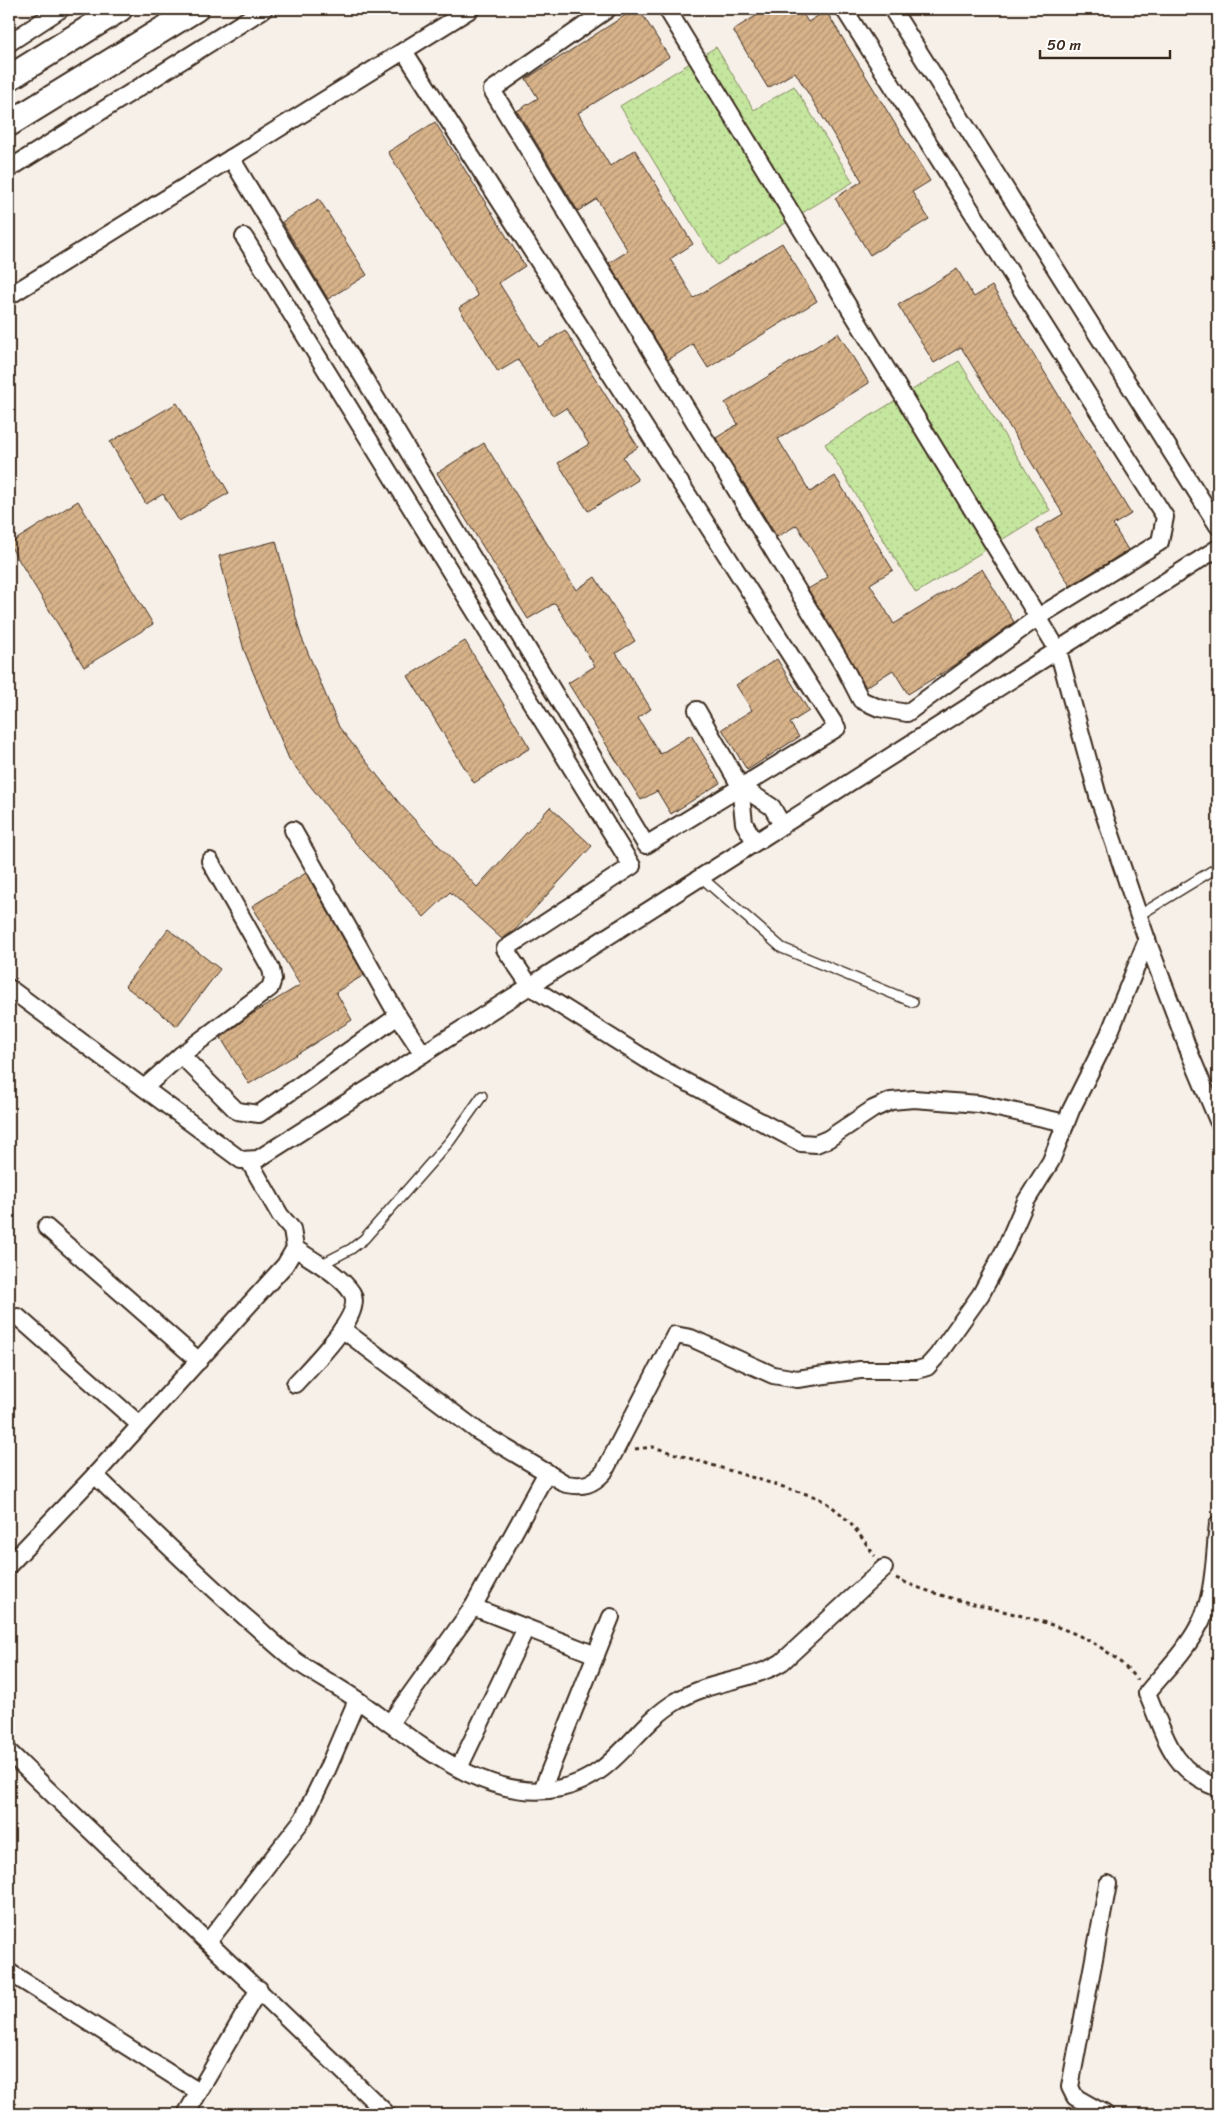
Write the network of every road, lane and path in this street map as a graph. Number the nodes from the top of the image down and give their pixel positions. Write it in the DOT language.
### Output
graph roads {
  1 [pos="61,9"];
  2 [pos="120,9"];
  3 [pos="196,9"];
  4 [pos="264,9"];
  5 [pos="471,9"];
  6 [pos="608,9"];
  7 [pos="667,9"];
  8 [pos="844,9"];
  9 [pos="892,9"];
  10 [pos="9,43"];
  11 [pos="404,51"];
  12 [pos="9,78"];
  13 [pos="9,124"];
  14 [pos="231,158"];
  15 [pos="9,169"];
  16 [pos="244,237"];
  17 [pos="9,296"];
  18 [pos="1218,526"];
  19 [pos="1218,548"];
  20 [pos="1038,617"];
  21 [pos="1058,650"];
  22 [pos="698,710"];
  23 [pos="740,786"];
  24 [pos="782,825"];
  25 [pos="293,830"];
  26 [pos="755,842"];
  27 [pos="210,861"];
  28 [pos="1218,866"];
  29 [pos="701,877"];
  30 [pos="1138,916"];
  31 [pos="1146,940"];
  32 [pos="530,987"];
  33 [pos="9,988"];
  34 [pos="914,1002"];
  35 [pos="398,1016"];
  36 [pos="423,1054"];
  37 [pos="181,1055"];
  38 [pos="144,1088"];
  39 [pos="482,1096"];
  40 [pos="1218,1120"];
  41 [pos="1066,1123"];
  42 [pos="249,1161"];
  43 [pos="46,1227"];
  44 [pos="295,1248"];
  45 [pos="320,1265"];
  46 [pos="18,1317"];
  47 [pos="342,1329"];
  48 [pos="199,1361"];
  49 [pos="296,1384"];
  50 [pos="140,1425"];
  51 [pos="547,1472"];
  52 [pos="95,1475"];
  53 [pos="1218,1524"];
  54 [pos="9,1565"];
  55 [pos="884,1568"];
  56 [pos="1214,1583"];
  57 [pos="473,1607"];
  58 [pos="611,1617"];
  59 [pos="526,1628"];
  60 [pos="596,1654"];
  61 [pos="357,1700"];
  62 [pos="390,1724"];
  63 [pos="9,1752"];
  64 [pos="459,1768"];
  65 [pos="1218,1788"];
  66 [pos="542,1790"];
  67 [pos="1108,1884"];
  68 [pos="208,1942"];
  69 [pos="9,1972"];
  70 [pos="259,1989"];
  71 [pos="199,2092"];
  72 [pos="186,2114"];
  73 [pos="387,2114"];
  74 [pos="1105,2114"];
  1 -- 10 [label="street"];
  2 -- 12 [label="main road"];
  3 -- 13 [label="main road"];
  4 -- 15 [label="street"];
  5 -- 11 [label="street"];
  6 -- 20 [label="street"];
  7 -- 20 [label="street"];
  8 -- 20 [label="street"];
  9 -- 18 [label="street"];
  11 -- 14 [label="street"];
  11 -- 23 [label="street"];
  14 -- 17 [label="street"];
  14 -- 23 [label="street"];
  16 -- 32 [label="street"];
  19 -- 21 [label="street"];
  20 -- 21 [label="street"];
  21 -- 24 [label="street"];
  21 -- 30 [label="street"];
  22 -- 23 [label="street"];
  23 -- 24 [label="street"];
  23 -- 26 [label="street"];
  24 -- 26 [label="street"];
  25 -- 35 [label="street"];
  26 -- 29 [label="street"];
  27 -- 37 [label="street"];
  28 -- 30 [label="lane"];
  29 -- 32 [label="street"];
  29 -- 34 [label="lane"];
  30 -- 31 [label="street"];
  31 -- 40 [label="street"];
  31 -- 41 [label="street"];
  32 -- 36 [label="street"];
  32 -- 41 [label="street"];
  33 -- 38 [label="street"];
  35 -- 36 [label="street"];
  35 -- 37 [label="street"];
  36 -- 42 [label="street"];
  37 -- 38 [label="street"];
  38 -- 42 [label="street"];
  39 -- 45 [label="lane"];
  41 -- 51 [label="street"];
  42 -- 44 [label="street"];
  43 -- 48 [label="street"];
  44 -- 45 [label="street"];
  44 -- 48 [label="street"];
  45 -- 47 [label="street"];
  46 -- 50 [label="street"];
  47 -- 49 [label="street"];
  47 -- 51 [label="street"];
  48 -- 50 [label="street"];
  50 -- 52 [label="street"];
  51 -- 57 [label="street"];
  52 -- 54 [label="street"];
  52 -- 61 [label="street"];
  53 -- 56 [label="street"];
  55 -- 66 [label="street"];
  56 -- 65 [label="street"];
  57 -- 59 [label="street"];
  57 -- 62 [label="street"];
  58 -- 60 [label="street"];
  59 -- 60 [label="street"];
  59 -- 64 [label="street"];
  60 -- 66 [label="street"];
  61 -- 62 [label="street"];
  61 -- 68 [label="street"];
  62 -- 64 [label="street"];
  63 -- 68 [label="street"];
  64 -- 66 [label="street"];
  67 -- 74 [label="street"];
  68 -- 70 [label="street"];
  69 -- 71 [label="street"];
  70 -- 71 [label="street"];
  70 -- 73 [label="street"];
  71 -- 72 [label="street"];
}
